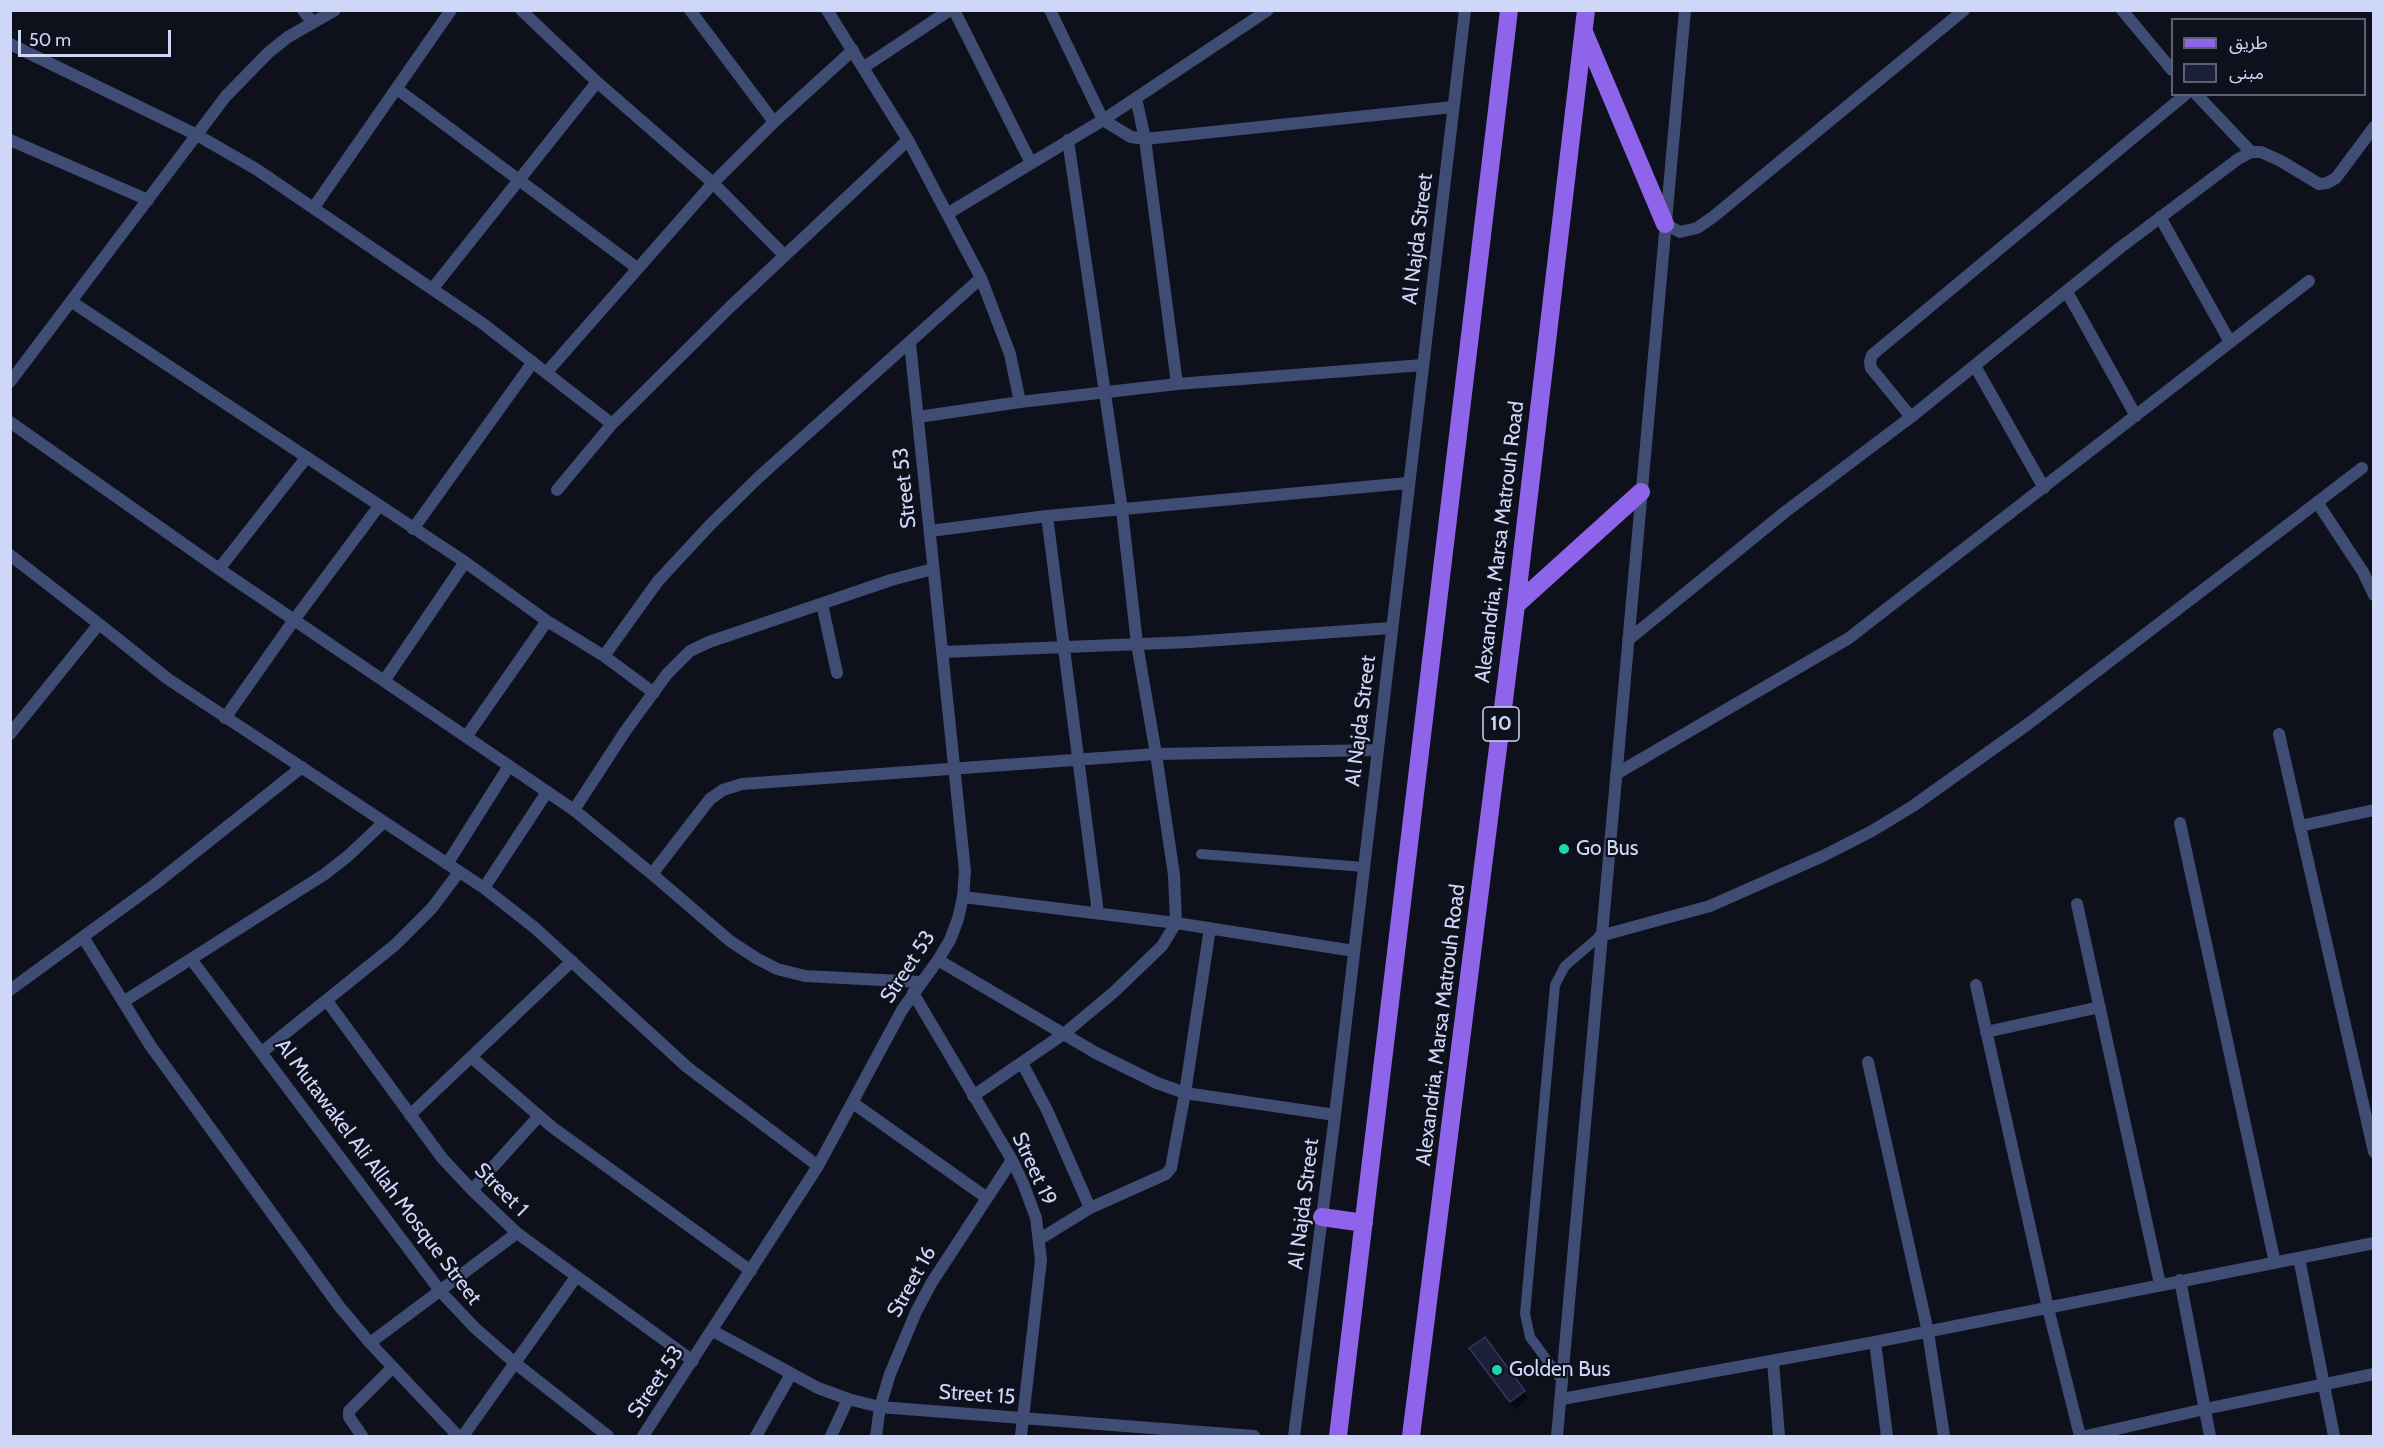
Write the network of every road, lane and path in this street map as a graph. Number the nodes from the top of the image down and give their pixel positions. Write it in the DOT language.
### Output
graph roads {
  1 [pos="303,10"];
  2 [pos="335,10"];
  3 [pos="451,10"];
  4 [pos="521,10"];
  5 [pos="690,10"];
  6 [pos="827,10"];
  7 [pos="952,10"];
  8 [pos="1050,10"];
  9 [pos="1268,10"];
  10 [pos="1465,10"];
  11 [pos="1509,10"];
  12 [pos="1586,10"];
  13 [pos="1684,10"];
  14 [pos="1964,10"];
  15 [pos="2122,10"];
  16 [pos="313,23"];
  17 [pos="1583,31"];
  18 [pos="10,44"];
  19 [pos="853,50"];
  20 [pos="864,67"];
  21 [pos="2171,69"];
  22 [pos="597,82"];
  23 [pos="397,89"];
  24 [pos="2184,96"];
  25 [pos="2198,96"];
  26 [pos="1136,98"];
  27 [pos="1453,107"];
  28 [pos="1103,120"];
  29 [pos="774,122"];
  30 [pos="2373,127"];
  31 [pos="197,135"];
  32 [pos="10,140"];
  33 [pos="908,140"];
  34 [pos="1068,140"];
  35 [pos="1145,140"];
  36 [pos="2251,152"];
  37 [pos="1031,163"];
  38 [pos="518,181"];
  39 [pos="713,183"];
  40 [pos="148,200"];
  41 [pos="314,207"];
  42 [pos="947,214"];
  43 [pos="2160,217"];
  44 [pos="1665,224"];
  45 [pos="785,256"];
  46 [pos="637,268"];
  47 [pos="981,278"];
  48 [pos="2310,281"];
  49 [pos="433,288"];
  50 [pos="2067,292"];
  51 [pos="72,302"];
  52 [pos="2230,342"];
  53 [pos="910,343"];
  54 [pos="533,362"];
  55 [pos="1423,365"];
  56 [pos="1975,366"];
  57 [pos="546,373"];
  58 [pos="10,382"];
  59 [pos="1177,384"];
  60 [pos="1104,392"];
  61 [pos="1020,402"];
  62 [pos="2136,416"];
  63 [pos="918,417"];
  64 [pos="1911,417"];
  65 [pos="10,422"];
  66 [pos="612,424"];
  67 [pos="306,458"];
  68 [pos="2362,468"];
  69 [pos="1408,483"];
  70 [pos="2044,488"];
  71 [pos="557,490"];
  72 [pos="1641,492"];
  73 [pos="2317,502"];
  74 [pos="379,506"];
  75 [pos="1122,510"];
  76 [pos="1047,516"];
  77 [pos="413,529"];
  78 [pos="930,531"];
  79 [pos="11,557"];
  80 [pos="465,562"];
  81 [pos="219,569"];
  82 [pos="933,569"];
  83 [pos="2373,595"];
  84 [pos="822,604"];
  85 [pos="1516,605"];
  86 [pos="294,620"];
  87 [pos="547,621"];
  88 [pos="99,624"];
  89 [pos="1391,628"];
  90 [pos="1628,640"];
  91 [pos="1137,644"];
  92 [pos="1063,647"];
  93 [pos="942,652"];
  94 [pos="604,656"];
  95 [pos="837,673"];
  96 [pos="384,681"];
  97 [pos="654,693"];
  98 [pos="225,718"];
  99 [pos="10,734"];
  100 [pos="2280,734"];
  101 [pos="466,737"];
  102 [pos="1377,750"];
  103 [pos="1156,754"];
  104 [pos="1078,759"];
  105 [pos="509,766"];
  106 [pos="302,767"];
  107 [pos="954,767"];
  108 [pos="1616,774"];
  109 [pos="548,792"];
  110 [pos="574,810"];
  111 [pos="2373,810"];
  112 [pos="384,822"];
  113 [pos="2180,823"];
  114 [pos="2300,826"];
  115 [pos="1201,854"];
  116 [pos="447,864"];
  117 [pos="1364,867"];
  118 [pos="459,872"];
  119 [pos="652,874"];
  120 [pos="484,888"];
  121 [pos="963,897"];
  122 [pos="2077,904"];
  123 [pos="1098,913"];
  124 [pos="1176,923"];
  125 [pos="1210,928"];
  126 [pos="1600,936"];
  127 [pos="83,937"];
  128 [pos="1354,951"];
  129 [pos="191,959"];
  130 [pos="938,960"];
  131 [pos="572,961"];
  132 [pos="920,982"];
  133 [pos="1976,985"];
  134 [pos="10,990"];
  135 [pos="913,993"];
  136 [pos="327,1000"];
  137 [pos="123,1002"];
  138 [pos="2100,1007"];
  139 [pos="1986,1032"];
  140 [pos="1065,1033"];
  141 [pos="262,1052"];
  142 [pos="471,1057"];
  143 [pos="1868,1062"];
  144 [pos="1022,1063"];
  145 [pos="1185,1093"];
  146 [pos="973,1096"];
  147 [pos="854,1103"];
  148 [pos="410,1115"];
  149 [pos="1335,1115"];
  150 [pos="538,1116"];
  151 [pos="2373,1152"];
  152 [pos="1012,1160"];
  153 [pos="818,1166"];
  154 [pos="472,1190"];
  155 [pos="987,1198"];
  156 [pos="1090,1208"];
  157 [pos="1322,1217"];
  158 [pos="1364,1223"];
  159 [pos="517,1233"];
  160 [pos="1040,1239"];
  161 [pos="2373,1243"];
  162 [pos="2299,1258"];
  163 [pos="2275,1263"];
  164 [pos="751,1271"];
  165 [pos="576,1277"];
  166 [pos="2180,1280"];
  167 [pos="2160,1284"];
  168 [pos="441,1292"];
  169 [pos="2048,1308"];
  170 [pos="713,1331"];
  171 [pos="1928,1332"];
  172 [pos="1875,1342"];
  173 [pos="370,1343"];
  174 [pos="693,1361"];
  175 [pos="1773,1361"];
  176 [pos="515,1364"];
  177 [pos="392,1368"];
  178 [pos="791,1374"];
  179 [pos="2373,1374"];
  180 [pos="1563,1382"];
  181 [pos="2324,1384"];
  182 [pos="848,1399"];
  183 [pos="1562,1399"];
  184 [pos="880,1407"];
  185 [pos="2205,1408"];
  186 [pos="1022,1418"];
  187 [pos="1162,1433"];
  188 [pos="362,1437"];
  189 [pos="458,1437"];
  190 [pos="463,1437"];
  191 [pos="608,1437"];
  192 [pos="643,1437"];
  193 [pos="756,1437"];
  194 [pos="831,1437"];
  195 [pos="876,1437"];
  196 [pos="1021,1437"];
  197 [pos="1254,1437"];
  198 [pos="1294,1437"];
  199 [pos="1338,1437"];
  200 [pos="1411,1437"];
  201 [pos="1557,1437"];
  202 [pos="1779,1437"];
  203 [pos="1887,1437"];
  204 [pos="1944,1437"];
  205 [pos="2080,1437"];
  206 [pos="2086,1437"];
  207 [pos="2210,1437"];
  208 [pos="2334,1437"];
  1 -- 16 [label="street"];
  2 -- 16 [label="street"];
  3 -- 23 [label="street"];
  4 -- 22 [label="street"];
  5 -- 29 [label="street"];
  6 -- 19 [label="street"];
  7 -- 20 [label="street"];
  7 -- 37 [label="street"];
  8 -- 28 [label="street"];
  9 -- 26 [label="street"];
  10 -- 27 [label="street, Al Najda Street"];
  11 -- 158 [label="main road"];
  12 -- 17 [label="main road, Alexandria, Marsa Matrouh Road / 10"];
  13 -- 44 [label="street"];
  14 -- 44 [label="street"];
  15 -- 21 [label="street"];
  16 -- 31 [label="street"];
  17 -- 44 [label="main road"];
  17 -- 85 [label="main road, Alexandria, Marsa Matrouh Road / 10"];
  18 -- 31 [label="street"];
  19 -- 20 [label="street"];
  19 -- 29 [label="street"];
  20 -- 33 [label="street"];
  22 -- 38 [label="street"];
  22 -- 39 [label="street"];
  23 -- 38 [label="street"];
  23 -- 41 [label="street"];
  24 -- 64 [label="street"];
  25 -- 36 [label="street"];
  26 -- 28 [label="street"];
  26 -- 35 [label="street"];
  27 -- 35 [label="street"];
  27 -- 55 [label="street, Al Najda Street"];
  28 -- 34 [label="street"];
  28 -- 35 [label="street"];
  29 -- 39 [label="street"];
  30 -- 36 [label="street"];
  31 -- 40 [label="street"];
  31 -- 41 [label="street"];
  32 -- 40 [label="street"];
  33 -- 42 [label="street"];
  33 -- 45 [label="street"];
  34 -- 37 [label="street"];
  34 -- 60 [label="street"];
  35 -- 59 [label="street"];
  36 -- 43 [label="street"];
  37 -- 42 [label="street"];
  38 -- 46 [label="street"];
  38 -- 49 [label="street"];
  39 -- 45 [label="street"];
  39 -- 46 [label="street"];
  40 -- 51 [label="street"];
  41 -- 49 [label="street"];
  42 -- 47 [label="street"];
  43 -- 50 [label="street"];
  43 -- 52 [label="street"];
  44 -- 72 [label="street"];
  45 -- 66 [label="street"];
  46 -- 57 [label="street"];
  47 -- 53 [label="street"];
  47 -- 61 [label="street"];
  48 -- 52 [label="street"];
  49 -- 54 [label="street"];
  50 -- 56 [label="street"];
  50 -- 62 [label="street"];
  51 -- 58 [label="street"];
  51 -- 67 [label="street"];
  52 -- 62 [label="street"];
  53 -- 63 [label="street, Street 53"];
  53 -- 94 [label="street"];
  54 -- 57 [label="street"];
  54 -- 77 [label="street"];
  55 -- 59 [label="street"];
  55 -- 69 [label="street, Al Najda Street"];
  56 -- 64 [label="street"];
  56 -- 70 [label="street"];
  57 -- 66 [label="street"];
  59 -- 60 [label="street"];
  60 -- 61 [label="street"];
  60 -- 75 [label="street"];
  61 -- 63 [label="street"];
  62 -- 70 [label="street"];
  63 -- 78 [label="street, Street 53"];
  64 -- 90 [label="street"];
  65 -- 81 [label="street"];
  66 -- 71 [label="street"];
  67 -- 74 [label="street"];
  67 -- 81 [label="street"];
  68 -- 73 [label="street"];
  69 -- 75 [label="street"];
  69 -- 89 [label="street, Al Najda Street"];
  70 -- 108 [label="street"];
  72 -- 85 [label="main road"];
  72 -- 90 [label="street"];
  73 -- 83 [label="street"];
  73 -- 126 [label="street"];
  74 -- 77 [label="street"];
  74 -- 86 [label="street"];
  75 -- 76 [label="street"];
  75 -- 91 [label="street"];
  76 -- 78 [label="street"];
  76 -- 92 [label="street"];
  77 -- 80 [label="street"];
  78 -- 82 [label="street, Street 53"];
  79 -- 88 [label="street"];
  80 -- 87 [label="street"];
  80 -- 96 [label="street"];
  81 -- 86 [label="street"];
  82 -- 84 [label="street"];
  82 -- 93 [label="street, Street 53"];
  84 -- 95 [label="street"];
  84 -- 97 [label="street"];
  85 -- 200 [label="main road, Alexandria, Marsa Matrouh Road / 10"];
  86 -- 96 [label="street"];
  86 -- 98 [label="street"];
  87 -- 94 [label="street"];
  87 -- 101 [label="street"];
  88 -- 98 [label="street"];
  88 -- 99 [label="street"];
  89 -- 91 [label="street"];
  89 -- 102 [label="street, Al Najda Street"];
  90 -- 108 [label="street"];
  91 -- 92 [label="street"];
  91 -- 103 [label="street"];
  92 -- 93 [label="street"];
  92 -- 104 [label="street"];
  93 -- 107 [label="street, Street 53"];
  94 -- 97 [label="street"];
  96 -- 101 [label="street"];
  97 -- 110 [label="street"];
  98 -- 106 [label="street"];
  100 -- 114 [label="street"];
  101 -- 105 [label="street"];
  102 -- 103 [label="street"];
  102 -- 117 [label="street, Al Najda Street"];
  103 -- 104 [label="street"];
  103 -- 124 [label="street"];
  104 -- 107 [label="street"];
  104 -- 123 [label="street"];
  105 -- 109 [label="street"];
  105 -- 116 [label="street"];
  106 -- 112 [label="street"];
  106 -- 127 [label="street"];
  107 -- 119 [label="street"];
  107 -- 121 [label="street, Street 53"];
  108 -- 126 [label="street"];
  109 -- 110 [label="street"];
  109 -- 120 [label="street"];
  110 -- 119 [label="street"];
  111 -- 114 [label="street"];
  112 -- 116 [label="street"];
  112 -- 129 [label="street"];
  113 -- 163 [label="street"];
  114 -- 151 [label="street"];
  115 -- 117 [label="lane"];
  116 -- 118 [label="street"];
  117 -- 128 [label="street, Al Najda Street"];
  118 -- 120 [label="street"];
  118 -- 136 [label="street"];
  119 -- 132 [label="street"];
  120 -- 131 [label="street"];
  121 -- 123 [label="street"];
  121 -- 130 [label="street, Street 53"];
  122 -- 138 [label="street"];
  123 -- 124 [label="street"];
  124 -- 125 [label="street"];
  124 -- 140 [label="street"];
  125 -- 128 [label="street"];
  125 -- 145 [label="street"];
  126 -- 180 [label="street"];
  126 -- 180 [label="lane"];
  127 -- 134 [label="street"];
  127 -- 137 [label="street"];
  128 -- 149 [label="street, Al Najda Street"];
  129 -- 137 [label="street"];
  129 -- 141 [label="street, Al Mutawakel Ali Allah Mosque Street"];
  130 -- 132 [label="street, Street 53"];
  130 -- 140 [label="street"];
  131 -- 142 [label="street"];
  131 -- 153 [label="street"];
  132 -- 135 [label="street, Street 53"];
  133 -- 139 [label="street"];
  135 -- 146 [label="street, Street 19"];
  135 -- 147 [label="street, Street 53"];
  136 -- 141 [label="street"];
  136 -- 148 [label="street, Street 1"];
  137 -- 173 [label="street"];
  138 -- 139 [label="street"];
  138 -- 167 [label="street"];
  139 -- 169 [label="street"];
  140 -- 144 [label="street"];
  140 -- 145 [label="street"];
  141 -- 168 [label="street, Al Mutawakel Ali Allah Mosque Street"];
  142 -- 148 [label="street"];
  142 -- 150 [label="street"];
  143 -- 171 [label="street"];
  144 -- 146 [label="street"];
  144 -- 156 [label="street"];
  145 -- 149 [label="street"];
  145 -- 156 [label="street"];
  146 -- 152 [label="street, Street 19"];
  147 -- 153 [label="street, Street 53"];
  147 -- 155 [label="street"];
  148 -- 154 [label="street, Street 1"];
  149 -- 157 [label="street, Al Najda Street"];
  150 -- 154 [label="street"];
  150 -- 164 [label="street"];
  152 -- 155 [label="street, Street 16"];
  152 -- 160 [label="street, Street 19"];
  153 -- 164 [label="street, Street 53"];
  154 -- 159 [label="street, Street 1"];
  155 -- 184 [label="street, Street 16"];
  156 -- 160 [label="street"];
  157 -- 158 [label="main road"];
  157 -- 198 [label="street, Al Najda Street"];
  158 -- 199 [label="main road"];
  159 -- 165 [label="street, Street 1"];
  159 -- 168 [label="street"];
  160 -- 186 [label="street, Street 19"];
  161 -- 162 [label="street"];
  162 -- 163 [label="street"];
  162 -- 181 [label="street"];
  163 -- 166 [label="street"];
  164 -- 170 [label="street, Street 53"];
  165 -- 174 [label="street, Street 1"];
  165 -- 176 [label="street"];
  166 -- 167 [label="street"];
  166 -- 185 [label="street"];
  167 -- 169 [label="street"];
  168 -- 173 [label="street"];
  168 -- 176 [label="street, Al Mutawakel Ali Allah Mosque Street"];
  169 -- 171 [label="street"];
  169 -- 205 [label="street"];
  170 -- 174 [label="street, Street 53"];
  170 -- 178 [label="street, Street 15"];
  171 -- 172 [label="street"];
  171 -- 204 [label="street"];
  172 -- 175 [label="street"];
  172 -- 203 [label="street"];
  173 -- 177 [label="street"];
  174 -- 192 [label="street, Street 53"];
  175 -- 183 [label="street"];
  175 -- 202 [label="street"];
  176 -- 190 [label="street"];
  176 -- 191 [label="street, Al Mutawakel Ali Allah Mosque Street"];
  177 -- 188 [label="street"];
  177 -- 189 [label="street"];
  178 -- 182 [label="street, Street 15"];
  178 -- 193 [label="street"];
  179 -- 181 [label="street"];
  180 -- 183 [label="street"];
  181 -- 185 [label="street"];
  181 -- 208 [label="street"];
  182 -- 184 [label="street, Street 15"];
  182 -- 194 [label="street"];
  183 -- 201 [label="street"];
  184 -- 186 [label="street, Street 15"];
  184 -- 195 [label="street, Street 16"];
  185 -- 206 [label="street"];
  185 -- 207 [label="street"];
  186 -- 187 [label="street, Street 15"];
  186 -- 196 [label="street, Street 19"];
  187 -- 197 [label="street, Street 15"];
}
